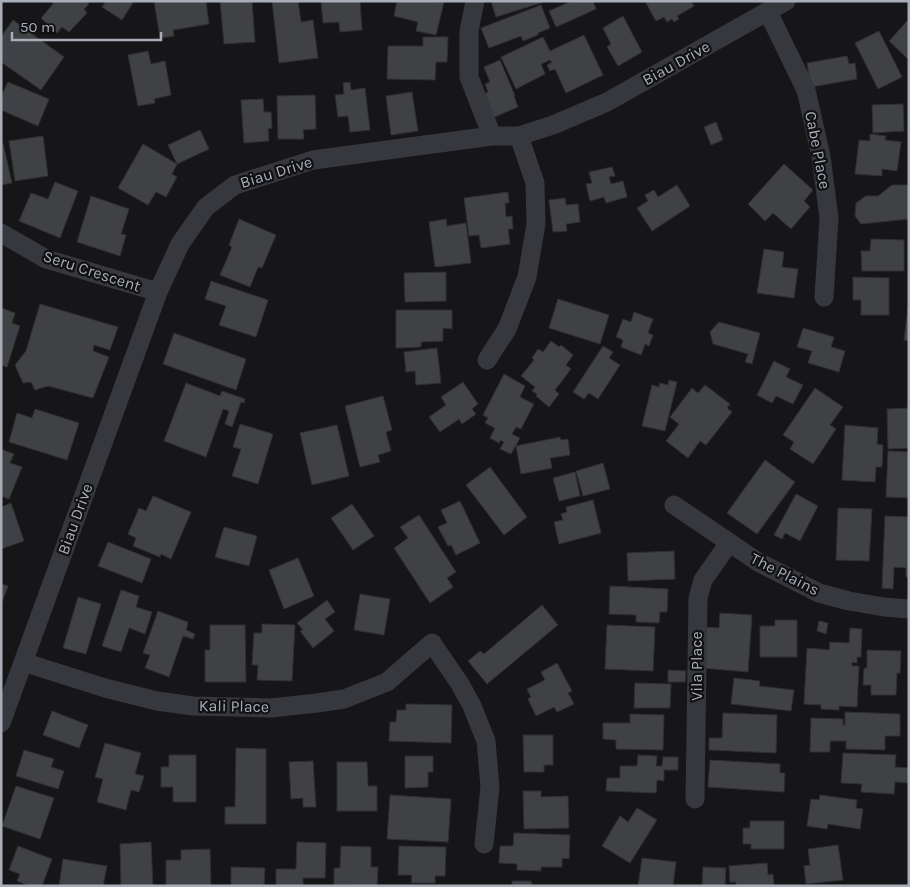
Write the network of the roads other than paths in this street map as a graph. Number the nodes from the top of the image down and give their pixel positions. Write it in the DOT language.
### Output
graph roads {
  1 [pos="474,1"];
  2 [pos="786,1"];
  3 [pos="768,12"];
  4 [pos="492,136"];
  5 [pos="519,136"];
  6 [pos="1,233"];
  7 [pos="158,292"];
  8 [pos="824,297"];
  9 [pos="487,360"];
  10 [pos="674,505"];
  11 [pos="729,543"];
  12 [pos="909,609"];
  13 [pos="23,662"];
  14 [pos="1,723"];
  15 [pos="695,799"];
  16 [pos="484,844"];
  1 -- 4 [label="street"];
  2 -- 3 [label="street, Biau Drive"];
  3 -- 5 [label="street, Biau Drive"];
  3 -- 8 [label="street, Cabe Place"];
  4 -- 5 [label="street, Biau Drive"];
  4 -- 7 [label="street, Biau Drive"];
  5 -- 9 [label="street"];
  6 -- 7 [label="street, Seru Crescent"];
  7 -- 13 [label="street, Biau Drive"];
  10 -- 11 [label="street, The Plains"];
  11 -- 12 [label="street, The Plains"];
  11 -- 15 [label="street, Vila Place"];
  13 -- 14 [label="street, Biau Drive"];
  13 -- 16 [label="street, Kali Place"];
}
